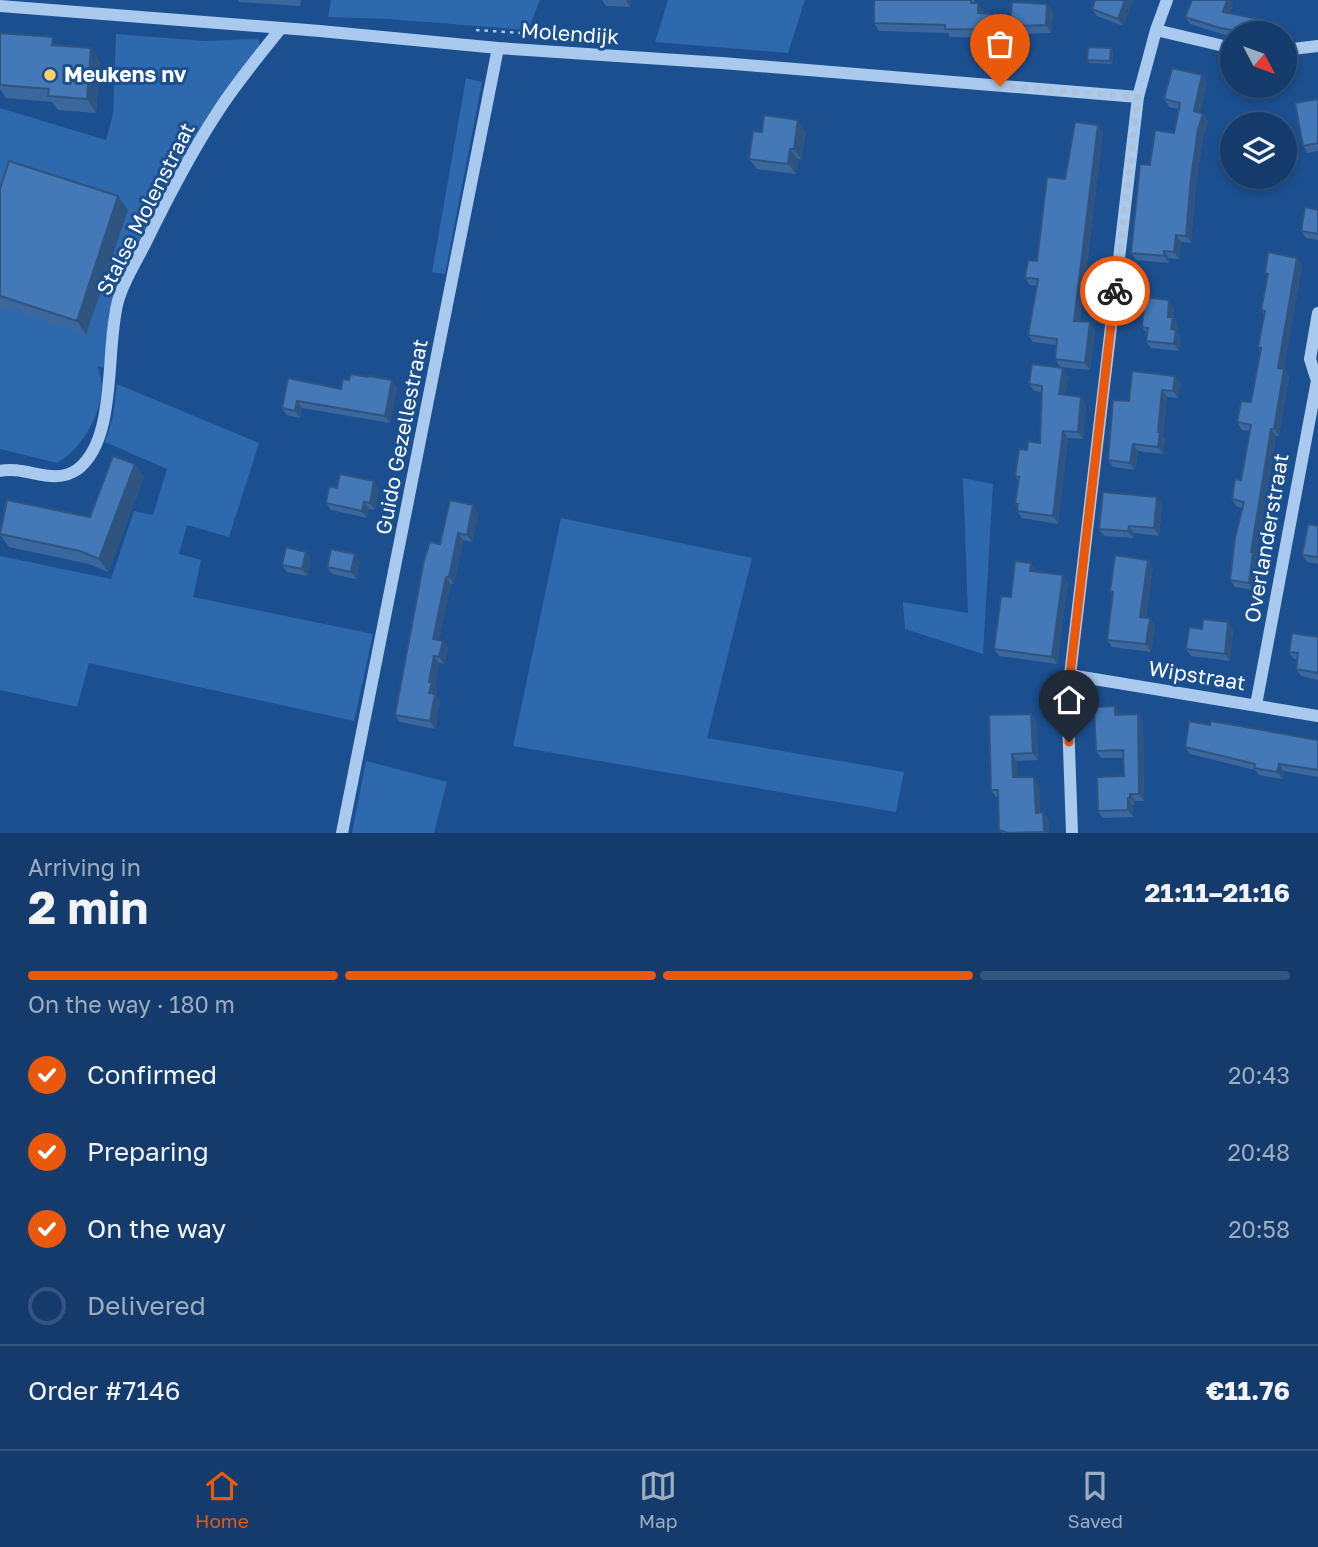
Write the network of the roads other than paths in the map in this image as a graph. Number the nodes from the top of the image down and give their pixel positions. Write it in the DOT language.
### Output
graph roads {
  1 [pos="1167,0"];
  2 [pos="0,6"];
  3 [pos="281,28"];
  4 [pos="1156,30"];
  5 [pos="1220,45"];
  6 [pos="1318,46"];
  7 [pos="498,48"];
  8 [pos="1297,48"];
  9 [pos="1138,97"];
  10 [pos="1318,313"];
  11 [pos="1317,377"];
  12 [pos="0,471"];
  13 [pos="1070,675"];
  14 [pos="1256,705"];
  15 [pos="1318,716"];
  16 [pos="342,833"];
  17 [pos="1072,833"];
  1 -- 4 [label="street"];
  2 -- 3 [label="street, Molendijk"];
  3 -- 7 [label="street, Molendijk"];
  3 -- 12 [label="street, Stalse Molenstraat"];
  4 -- 5 [label="street"];
  4 -- 9 [label="street"];
  6 -- 8 [label="street"];
  7 -- 9 [label="street, Molendijk"];
  7 -- 16 [label="street, Guido Gezellestraat"];
  9 -- 13 [label="street"];
  10 -- 11 [label="street, Overlanderstraat"];
  11 -- 14 [label="street, Overlanderstraat"];
  13 -- 14 [label="street, Wipstraat"];
  13 -- 17 [label="street"];
  14 -- 15 [label="street, Wipstraat"];
}
